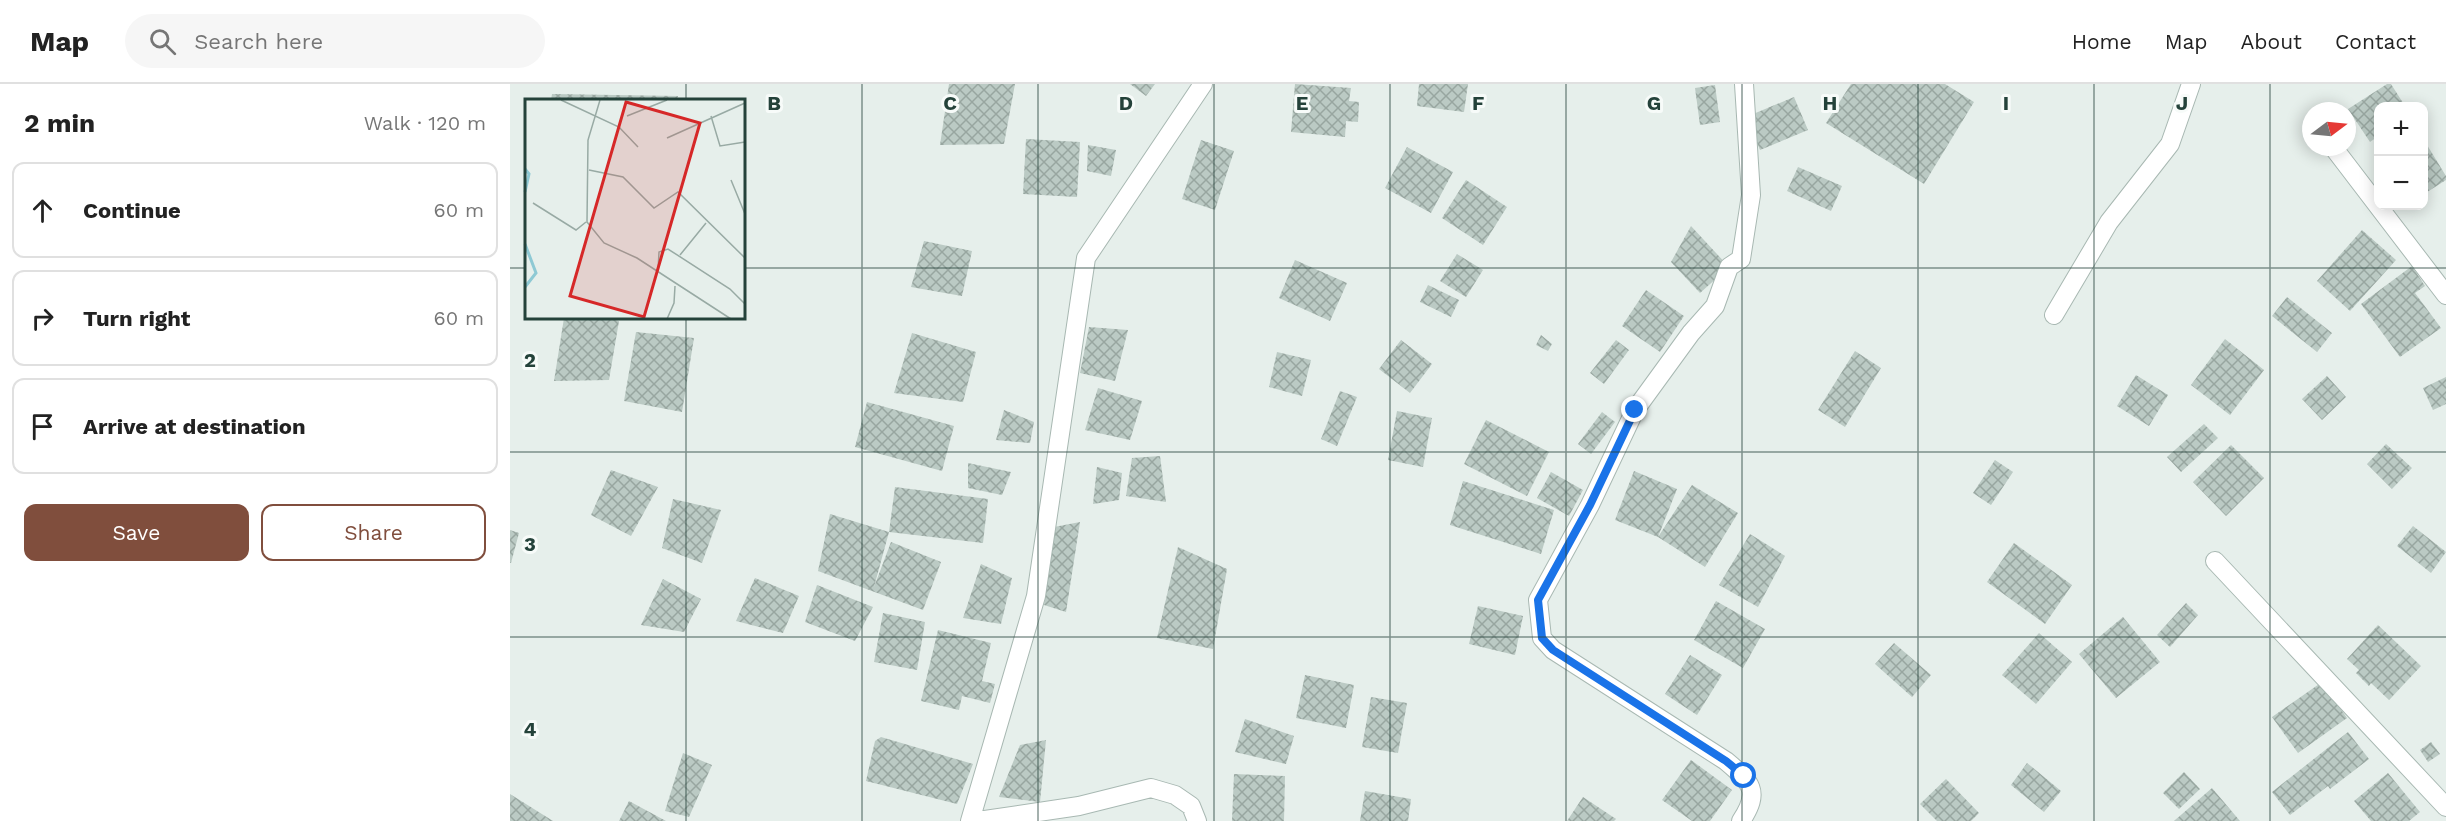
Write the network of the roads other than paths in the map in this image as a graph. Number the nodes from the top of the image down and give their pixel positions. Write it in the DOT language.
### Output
graph roads {
  1 [pos="1203,84"];
  2 [pos="1744,84"];
  3 [pos="2191,84"];
  4 [pos="2340,156"];
  5 [pos="2446,295"];
  6 [pos="2054,315"];
  7 [pos="2216,561"];
  8 [pos="2446,807"];
  9 [pos="970,821"];
  10 [pos="978,821"];
  11 [pos="1197,821"];
  12 [pos="1741,821"];
  1 -- 9 [label="street"];
  2 -- 12 [label="street"];
  3 -- 6 [label="street"];
  4 -- 5 [label="street"];
  7 -- 8 [label="street"];
  10 -- 11 [label="street"];
}
